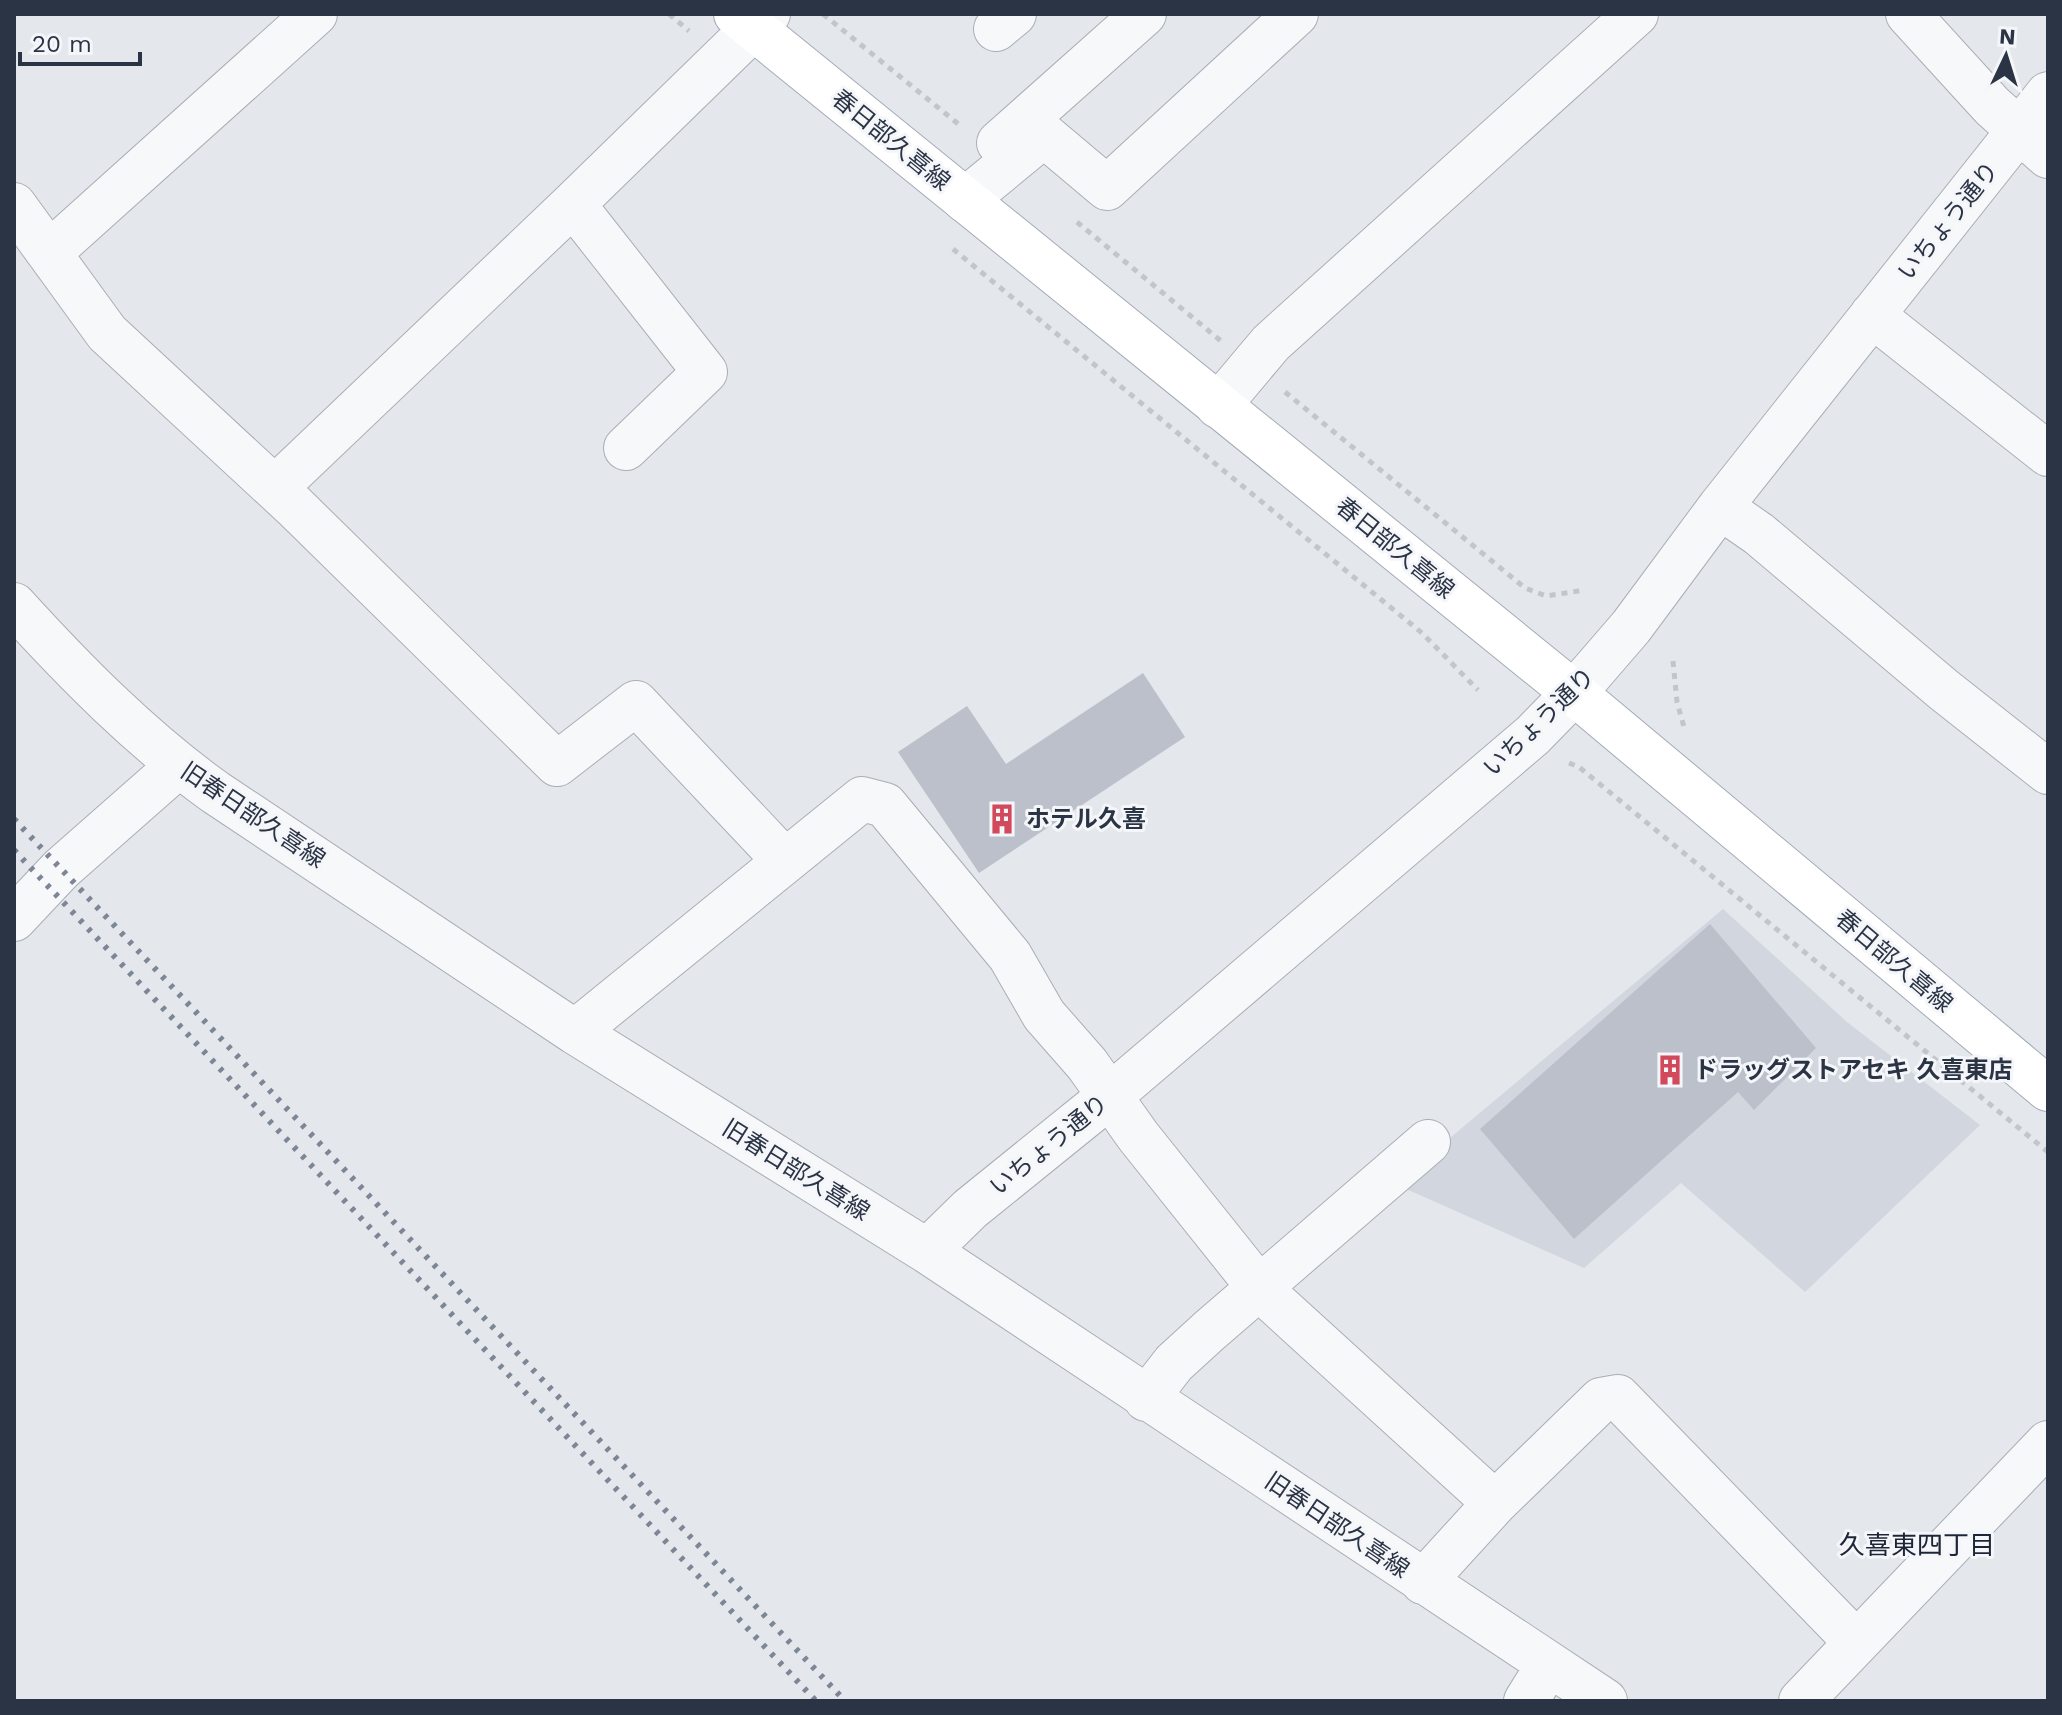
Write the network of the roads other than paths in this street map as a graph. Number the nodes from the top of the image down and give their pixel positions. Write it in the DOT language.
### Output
graph roads {
  1 [pos="315,14"];
  2 [pos="1144,14"];
  3 [pos="1296,14"];
  4 [pos="1636,14"];
  5 [pos="1908,14"];
  6 [pos="753,19"];
  7 [pos="2048,94"];
  8 [pos="2034,144"];
  9 [pos="957,194"];
  10 [pos="573,204"];
  11 [pos="14,205"];
  12 [pos="49,253"];
  13 [pos="1872,315"];
  14 [pos="1218,406"];
  15 [pos="626,448"];
  16 [pos="2048,454"];
  17 [pos="275,488"];
  18 [pos="1720,507"];
  19 [pos="14,605"];
  20 [pos="1574,693"];
  21 [pos="178,766"];
  22 [pos="2048,772"];
  23 [pos="784,860"];
  24 [pos="14,919"];
  25 [pos="575,1032"];
  26 [pos="2048,1089"];
  27 [pos="1111,1095"];
  28 [pos="1428,1142"];
  29 [pos="927,1251"];
  30 [pos="1258,1286"];
  31 [pos="1146,1399"];
  32 [pos="2048,1443"];
  33 [pos="1495,1503"];
  34 [pos="1423,1582"];
  35 [pos="1856,1642"];
  36 [pos="1549,1664"];
  37 [pos="1526,1701"];
  38 [pos="1605,1701"];
  39 [pos="1801,1701"];
  1 -- 12 [label="street"];
  2 -- 9 [label="street"];
  3 -- 9 [label="street"];
  4 -- 14 [label="street"];
  5 -- 8 [label="street"];
  6 -- 9 [label="main road, 春日部久喜線"];
  6 -- 10 [label="street"];
  7 -- 8 [label="street, いちょう通り"];
  8 -- 13 [label="street, いちょう通り"];
  9 -- 14 [label="main road, 春日部久喜線"];
  10 -- 15 [label="street"];
  10 -- 17 [label="street"];
  11 -- 12 [label="street"];
  12 -- 17 [label="street"];
  13 -- 16 [label="street"];
  13 -- 18 [label="street, いちょう通り"];
  14 -- 20 [label="main road, 春日部久喜線"];
  17 -- 23 [label="street"];
  18 -- 20 [label="street, いちょう通り"];
  18 -- 22 [label="street"];
  19 -- 21 [label="street, 旧春日部久喜線"];
  20 -- 26 [label="main road, 春日部久喜線"];
  20 -- 27 [label="street, いちょう通り"];
  21 -- 24 [label="street"];
  21 -- 25 [label="street, 旧春日部久喜線"];
  23 -- 25 [label="street"];
  23 -- 27 [label="street"];
  25 -- 29 [label="street, 旧春日部久喜線"];
  27 -- 29 [label="street, いちょう通り"];
  27 -- 30 [label="street"];
  28 -- 30 [label="street"];
  29 -- 31 [label="street, 旧春日部久喜線"];
  30 -- 31 [label="street"];
  30 -- 33 [label="street"];
  31 -- 34 [label="street, 旧春日部久喜線"];
  32 -- 35 [label="street"];
  33 -- 34 [label="street"];
  33 -- 35 [label="street"];
  34 -- 36 [label="street, 旧春日部久喜線"];
  35 -- 39 [label="street"];
  36 -- 37 [label="street"];
  36 -- 38 [label="street, 旧春日部久喜線"];
}
